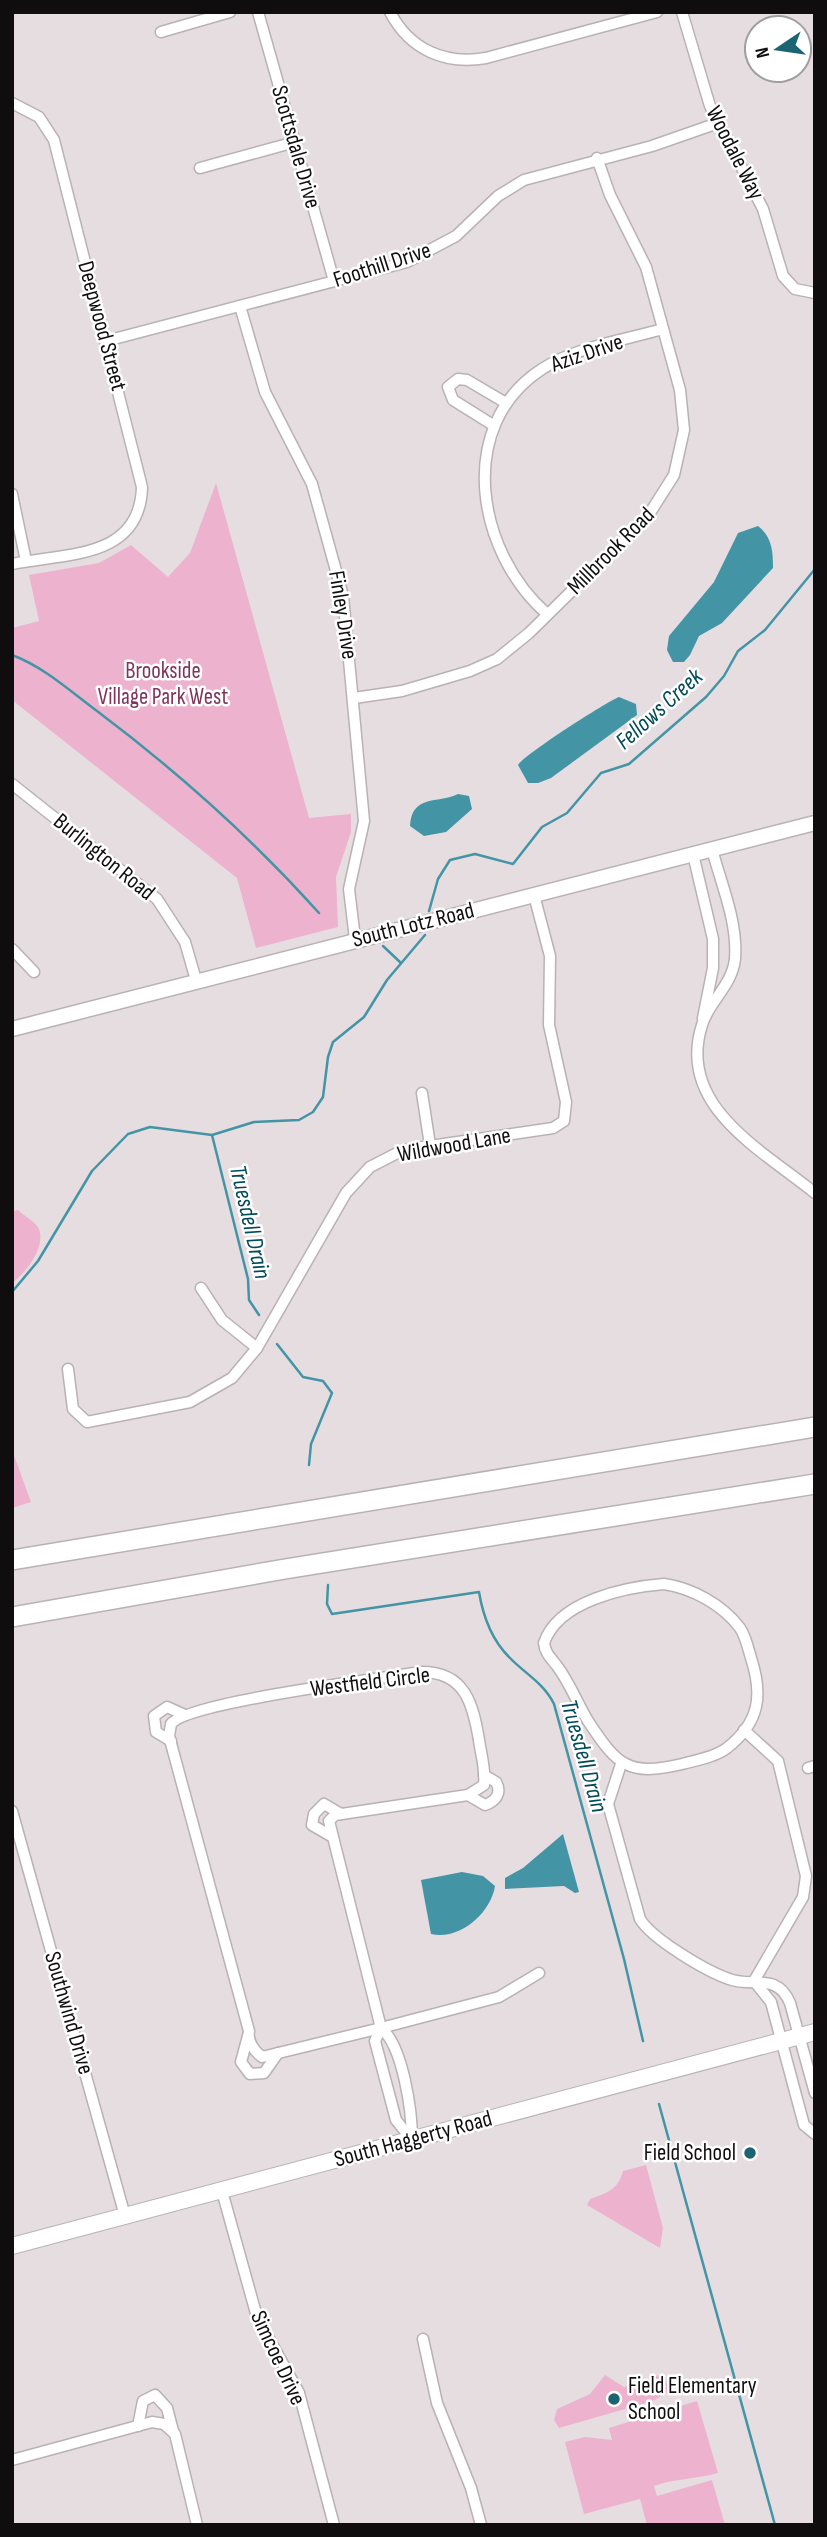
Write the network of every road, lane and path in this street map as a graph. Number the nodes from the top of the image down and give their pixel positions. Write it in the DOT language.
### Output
graph roads {
  1 [pos="230,12"];
  2 [pos="258,12"];
  3 [pos="390,12"];
  4 [pos="657,12"];
  5 [pos="682,12"];
  6 [pos="161,32"];
  7 [pos="14,103"];
  8 [pos="718,123"];
  9 [pos="295,142"];
  10 [pos="597,158"];
  11 [pos="200,168"];
  12 [pos="334,281"];
  13 [pos="815,293"];
  14 [pos="240,306"];
  15 [pos="663,329"];
  16 [pos="106,341"];
  17 [pos="506,403"];
  18 [pos="494,425"];
  19 [pos="12,494"];
  20 [pos="26,561"];
  21 [pos="12,564"];
  22 [pos="547,614"];
  23 [pos="354,698"];
  24 [pos="12,784"];
  25 [pos="815,822"];
  26 [pos="712,849"];
  27 [pos="693,854"];
  28 [pos="534,895"];
  29 [pos="355,939"];
  30 [pos="735,948"];
  31 [pos="12,949"];
  32 [pos="713,949"];
  33 [pos="34,972"];
  34 [pos="196,980"];
  35 [pos="703,1021"];
  36 [pos="12,1029"];
  37 [pos="422,1093"];
  38 [pos="429,1145"];
  39 [pos="815,1193"];
  40 [pos="201,1288"];
  41 [pos="257,1348"];
  42 [pos="68,1369"];
  43 [pos="815,1427"];
  44 [pos="815,1484"];
  45 [pos="12,1560"];
  46 [pos="12,1616"];
  47 [pos="185,1715"];
  48 [pos="744,1730"];
  49 [pos="171,1741"];
  50 [pos="621,1764"];
  51 [pos="484,1775"];
  52 [pos="468,1795"];
  53 [pos="12,1811"];
  54 [pos="341,1814"];
  55 [pos="331,1836"];
  56 [pos="539,1973"];
  57 [pos="754,1981"];
  58 [pos="783,1992"];
  59 [pos="771,2002"];
  60 [pos="381,2028"];
  61 [pos="807,2034"];
  62 [pos="248,2036"];
  63 [pos="781,2041"];
  64 [pos="278,2053"];
  65 [pos="815,2093"];
  66 [pos="815,2134"];
  67 [pos="412,2140"];
  68 [pos="222,2191"];
  69 [pos="125,2216"];
  70 [pos="12,2246"];
  71 [pos="423,2339"];
  72 [pos="138,2426"];
  73 [pos="173,2431"];
  74 [pos="12,2460"];
  75 [pos="197,2525"];
  76 [pos="334,2525"];
  77 [pos="481,2525"];
  1 -- 6 [label="street"];
  2 -- 9 [label="street, Scottsdale Drive"];
  3 -- 4 [label="street"];
  5 -- 8 [label="street, Woodale Way"];
  7 -- 16 [label="street, Deepwood Street"];
  8 -- 10 [label="street, Foothill Drive"];
  8 -- 13 [label="street, Woodale Way"];
  9 -- 11 [label="street"];
  9 -- 12 [label="street, Scottsdale Drive"];
  10 -- 12 [label="street, Foothill Drive"];
  10 -- 15 [label="street, Millbrook Road"];
  12 -- 14 [label="street, Foothill Drive"];
  14 -- 16 [label="street, Foothill Drive"];
  14 -- 23 [label="street, Finley Drive"];
  15 -- 17 [label="street, Aziz Drive"];
  15 -- 22 [label="street, Millbrook Road"];
  16 -- 20 [label="street, Deepwood Street"];
  17 -- 18 [label="street, Aziz Drive"];
  17 -- 18 [label="street"];
  18 -- 22 [label="street, Aziz Drive"];
  19 -- 20 [label="street"];
  20 -- 21 [label="street"];
  22 -- 23 [label="street, Millbrook Road"];
  23 -- 29 [label="street, Finley Drive"];
  24 -- 34 [label="street, Burlington Road"];
  25 -- 26 [label="street, South Lotz Road"];
  26 -- 27 [label="street, South Lotz Road"];
  26 -- 30 [label="street"];
  27 -- 28 [label="street, South Lotz Road"];
  27 -- 32 [label="street"];
  28 -- 29 [label="street, South Lotz Road"];
  28 -- 38 [label="street, Wildwood Lane"];
  29 -- 34 [label="street, South Lotz Road"];
  30 -- 32 [label="street"];
  30 -- 35 [label="street"];
  31 -- 33 [label="street"];
  32 -- 35 [label="street"];
  34 -- 36 [label="street, South Lotz Road"];
  35 -- 39 [label="street"];
  37 -- 38 [label="street"];
  38 -- 41 [label="street, Wildwood Lane"];
  40 -- 41 [label="street"];
  41 -- 42 [label="street, Wildwood Lane"];
  43 -- 45 [label="highway"];
  44 -- 46 [label="highway"];
  47 -- 49 [label="street"];
  47 -- 49 [label="street, Westfield Circle"];
  47 -- 51 [label="street, Westfield Circle"];
  48 -- 50 [label="street"];
  48 -- 50 [label="street"];
  48 -- 57 [label="street"];
  49 -- 62 [label="street, Westfield Circle"];
  50 -- 57 [label="street"];
  51 -- 52 [label="street"];
  51 -- 52 [label="street, Westfield Circle"];
  52 -- 54 [label="street, Westfield Circle"];
  53 -- 69 [label="street, Southwind Drive"];
  54 -- 55 [label="street"];
  54 -- 55 [label="street, Westfield Circle"];
  55 -- 60 [label="street, Westfield Circle"];
  56 -- 60 [label="street"];
  57 -- 58 [label="street"];
  57 -- 59 [label="street"];
  58 -- 59 [label="street"];
  58 -- 61 [label="street"];
  59 -- 63 [label="street"];
  60 -- 64 [label="street, Westfield Circle"];
  60 -- 67 [label="street, Westfield Circle"];
  60 -- 67 [label="street"];
  61 -- 63 [label="main road, South Haggerty Road"];
  61 -- 65 [label="street"];
  62 -- 64 [label="street"];
  62 -- 64 [label="street, Westfield Circle"];
  63 -- 66 [label="street"];
  63 -- 67 [label="main road, South Haggerty Road"];
  67 -- 68 [label="main road, South Haggerty Road"];
  68 -- 69 [label="main road, South Haggerty Road"];
  68 -- 76 [label="street, Simcoe Drive"];
  69 -- 70 [label="main road, South Haggerty Road"];
  71 -- 77 [label="street"];
  72 -- 73 [label="street"];
  72 -- 73 [label="street"];
  72 -- 74 [label="street"];
  73 -- 75 [label="street"];
}
